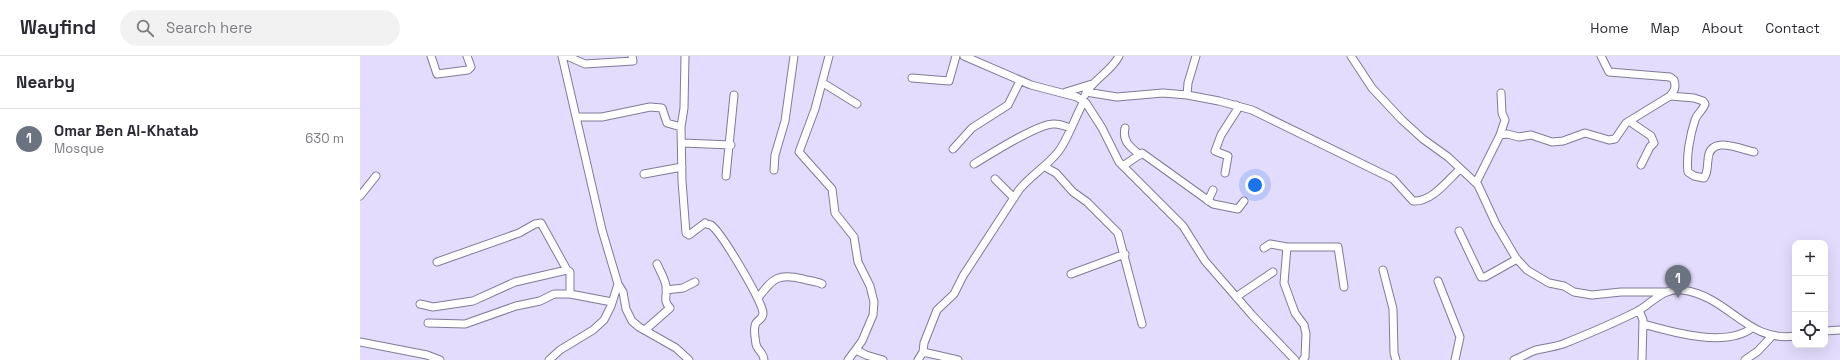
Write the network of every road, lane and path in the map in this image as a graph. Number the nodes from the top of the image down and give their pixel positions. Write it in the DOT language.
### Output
graph roads {
  1 [pos="431,56"];
  2 [pos="467,56"];
  3 [pos="562,56"];
  4 [pos="567,56"];
  5 [pos="632,56"];
  6 [pos="684,56"];
  7 [pos="794,56"];
  8 [pos="829,56"];
  9 [pos="956,56"];
  10 [pos="964,56"];
  11 [pos="1119,56"];
  12 [pos="1196,56"];
  13 [pos="1351,56"];
  14 [pos="1601,56"];
  15 [pos="912,78"];
  16 [pos="1020,81"];
  17 [pos="823,83"];
  18 [pos="1081,93"];
  19 [pos="1500,93"];
  20 [pos="734,95"];
  21 [pos="1187,95"];
  22 [pos="1670,96"];
  23 [pos="1086,103"];
  24 [pos="857,104"];
  25 [pos="1236,105"];
  26 [pos="577,117"];
  27 [pos="1629,121"];
  28 [pos="682,127"];
  29 [pos="1070,128"];
  30 [pos="1125,128"];
  31 [pos="1500,135"];
  32 [pos="683,143"];
  33 [pos="731,145"];
  34 [pos="953,149"];
  35 [pos="1754,152"];
  36 [pos="1140,155"];
  37 [pos="974,164"];
  38 [pos="1641,165"];
  39 [pos="1123,166"];
  40 [pos="682,167"];
  41 [pos="1044,167"];
  42 [pos="1460,169"];
  43 [pos="774,170"];
  44 [pos="1225,173"];
  45 [pos="644,174"];
  46 [pos="376,176"];
  47 [pos="726,176"];
  48 [pos="995,179"];
  49 [pos="1476,183"];
  50 [pos="1213,190"];
  51 [pos="360,196"];
  52 [pos="1014,198"];
  53 [pos="1208,201"];
  54 [pos="1244,201"];
  55 [pos="1459,231"];
  56 [pos="1287,247"];
  57 [pos="1264,248"];
  58 [pos="1125,254"];
  59 [pos="1517,259"];
  60 [pos="437,262"];
  61 [pos="657,264"];
  62 [pos="567,270"];
  63 [pos="1383,270"];
  64 [pos="1273,272"];
  65 [pos="1071,274"];
  66 [pos="1438,281"];
  67 [pos="695,282"];
  68 [pos="618,284"];
  69 [pos="822,284"];
  70 [pos="1344,287"];
  71 [pos="666,290"];
  72 [pos="1641,292"];
  73 [pos="1665,292"];
  74 [pos="570,294"];
  75 [pos="1236,297"];
  76 [pos="758,298"];
  77 [pos="612,302"];
  78 [pos="420,304"];
  79 [pos="1641,309"];
  80 [pos="428,323"];
  81 [pos="1142,324"];
  82 [pos="1643,324"];
  83 [pos="1752,328"];
  84 [pos="645,330"];
  85 [pos="1840,330"];
  86 [pos="1828,331"];
  87 [pos="1792,336"];
  88 [pos="1771,337"];
  89 [pos="360,342"];
  90 [pos="856,350"];
  91 [pos="923,352"];
  92 [pos="440,360"];
  93 [pos="549,360"];
  94 [pos="689,360"];
  95 [pos="764,360"];
  96 [pos="848,360"];
  97 [pos="883,360"];
  98 [pos="918,360"];
  99 [pos="958,360"];
  100 [pos="1295,360"];
  101 [pos="1303,360"];
  102 [pos="1396,360"];
  103 [pos="1455,360"];
  104 [pos="1514,360"];
  105 [pos="1642,360"];
  106 [pos="1745,360"];
  1 -- 2 [label="street"];
  3 -- 26 [label="street"];
  4 -- 5 [label="street"];
  6 -- 28 [label="street"];
  7 -- 43 [label="street"];
  8 -- 17 [label="street"];
  9 -- 15 [label="street"];
  10 -- 16 [label="street"];
  11 -- 18 [label="street"];
  12 -- 21 [label="street"];
  13 -- 42 [label="street"];
  14 -- 22 [label="street"];
  16 -- 18 [label="street"];
  16 -- 34 [label="street"];
  17 -- 24 [label="street"];
  17 -- 90 [label="street"];
  18 -- 21 [label="street"];
  18 -- 23 [label="street"];
  19 -- 31 [label="street"];
  20 -- 33 [label="street"];
  21 -- 25 [label="street"];
  22 -- 27 [label="street"];
  22 -- 35 [label="street"];
  23 -- 29 [label="street"];
  23 -- 39 [label="street"];
  25 -- 42 [label="street"];
  25 -- 44 [label="street"];
  26 -- 28 [label="street"];
  26 -- 68 [label="street"];
  27 -- 31 [label="street"];
  27 -- 38 [label="street"];
  28 -- 32 [label="street"];
  29 -- 37 [label="street"];
  29 -- 41 [label="street"];
  30 -- 36 [label="street"];
  31 -- 49 [label="street"];
  32 -- 33 [label="street"];
  32 -- 40 [label="street"];
  33 -- 47 [label="street"];
  36 -- 39 [label="street"];
  36 -- 53 [label="street"];
  39 -- 75 [label="street"];
  40 -- 45 [label="street"];
  40 -- 76 [label="street"];
  41 -- 52 [label="street"];
  41 -- 58 [label="street"];
  42 -- 49 [label="street"];
  46 -- 51 [label="street"];
  48 -- 52 [label="street"];
  49 -- 59 [label="street"];
  50 -- 53 [label="street"];
  52 -- 91 [label="street"];
  53 -- 54 [label="street"];
  55 -- 59 [label="street"];
  56 -- 57 [label="street"];
  56 -- 70 [label="street"];
  56 -- 101 [label="street"];
  58 -- 65 [label="street"];
  58 -- 81 [label="street"];
  59 -- 72 [label="street"];
  60 -- 62 [label="street"];
  61 -- 71 [label="street"];
  62 -- 74 [label="street"];
  62 -- 78 [label="street"];
  63 -- 102 [label="street"];
  64 -- 75 [label="street"];
  66 -- 103 [label="street"];
  67 -- 71 [label="street"];
  68 -- 77 [label="street"];
  68 -- 84 [label="street"];
  69 -- 76 [label="street"];
  71 -- 84 [label="street"];
  72 -- 73 [label="street"];
  72 -- 79 [label="street"];
  73 -- 79 [label="street"];
  73 -- 83 [label="street"];
  74 -- 77 [label="street"];
  74 -- 80 [label="street"];
  75 -- 100 [label="street"];
  76 -- 95 [label="street"];
  77 -- 93 [label="street"];
  79 -- 82 [label="street"];
  79 -- 104 [label="street"];
  82 -- 83 [label="street"];
  82 -- 105 [label="street"];
  83 -- 88 [label="street"];
  84 -- 94 [label="street"];
  85 -- 86 [label="street"];
  87 -- 88 [label="street"];
  88 -- 106 [label="street"];
  89 -- 92 [label="street"];
  90 -- 96 [label="street"];
  90 -- 97 [label="street"];
  91 -- 98 [label="street"];
  91 -- 99 [label="street"];
}
